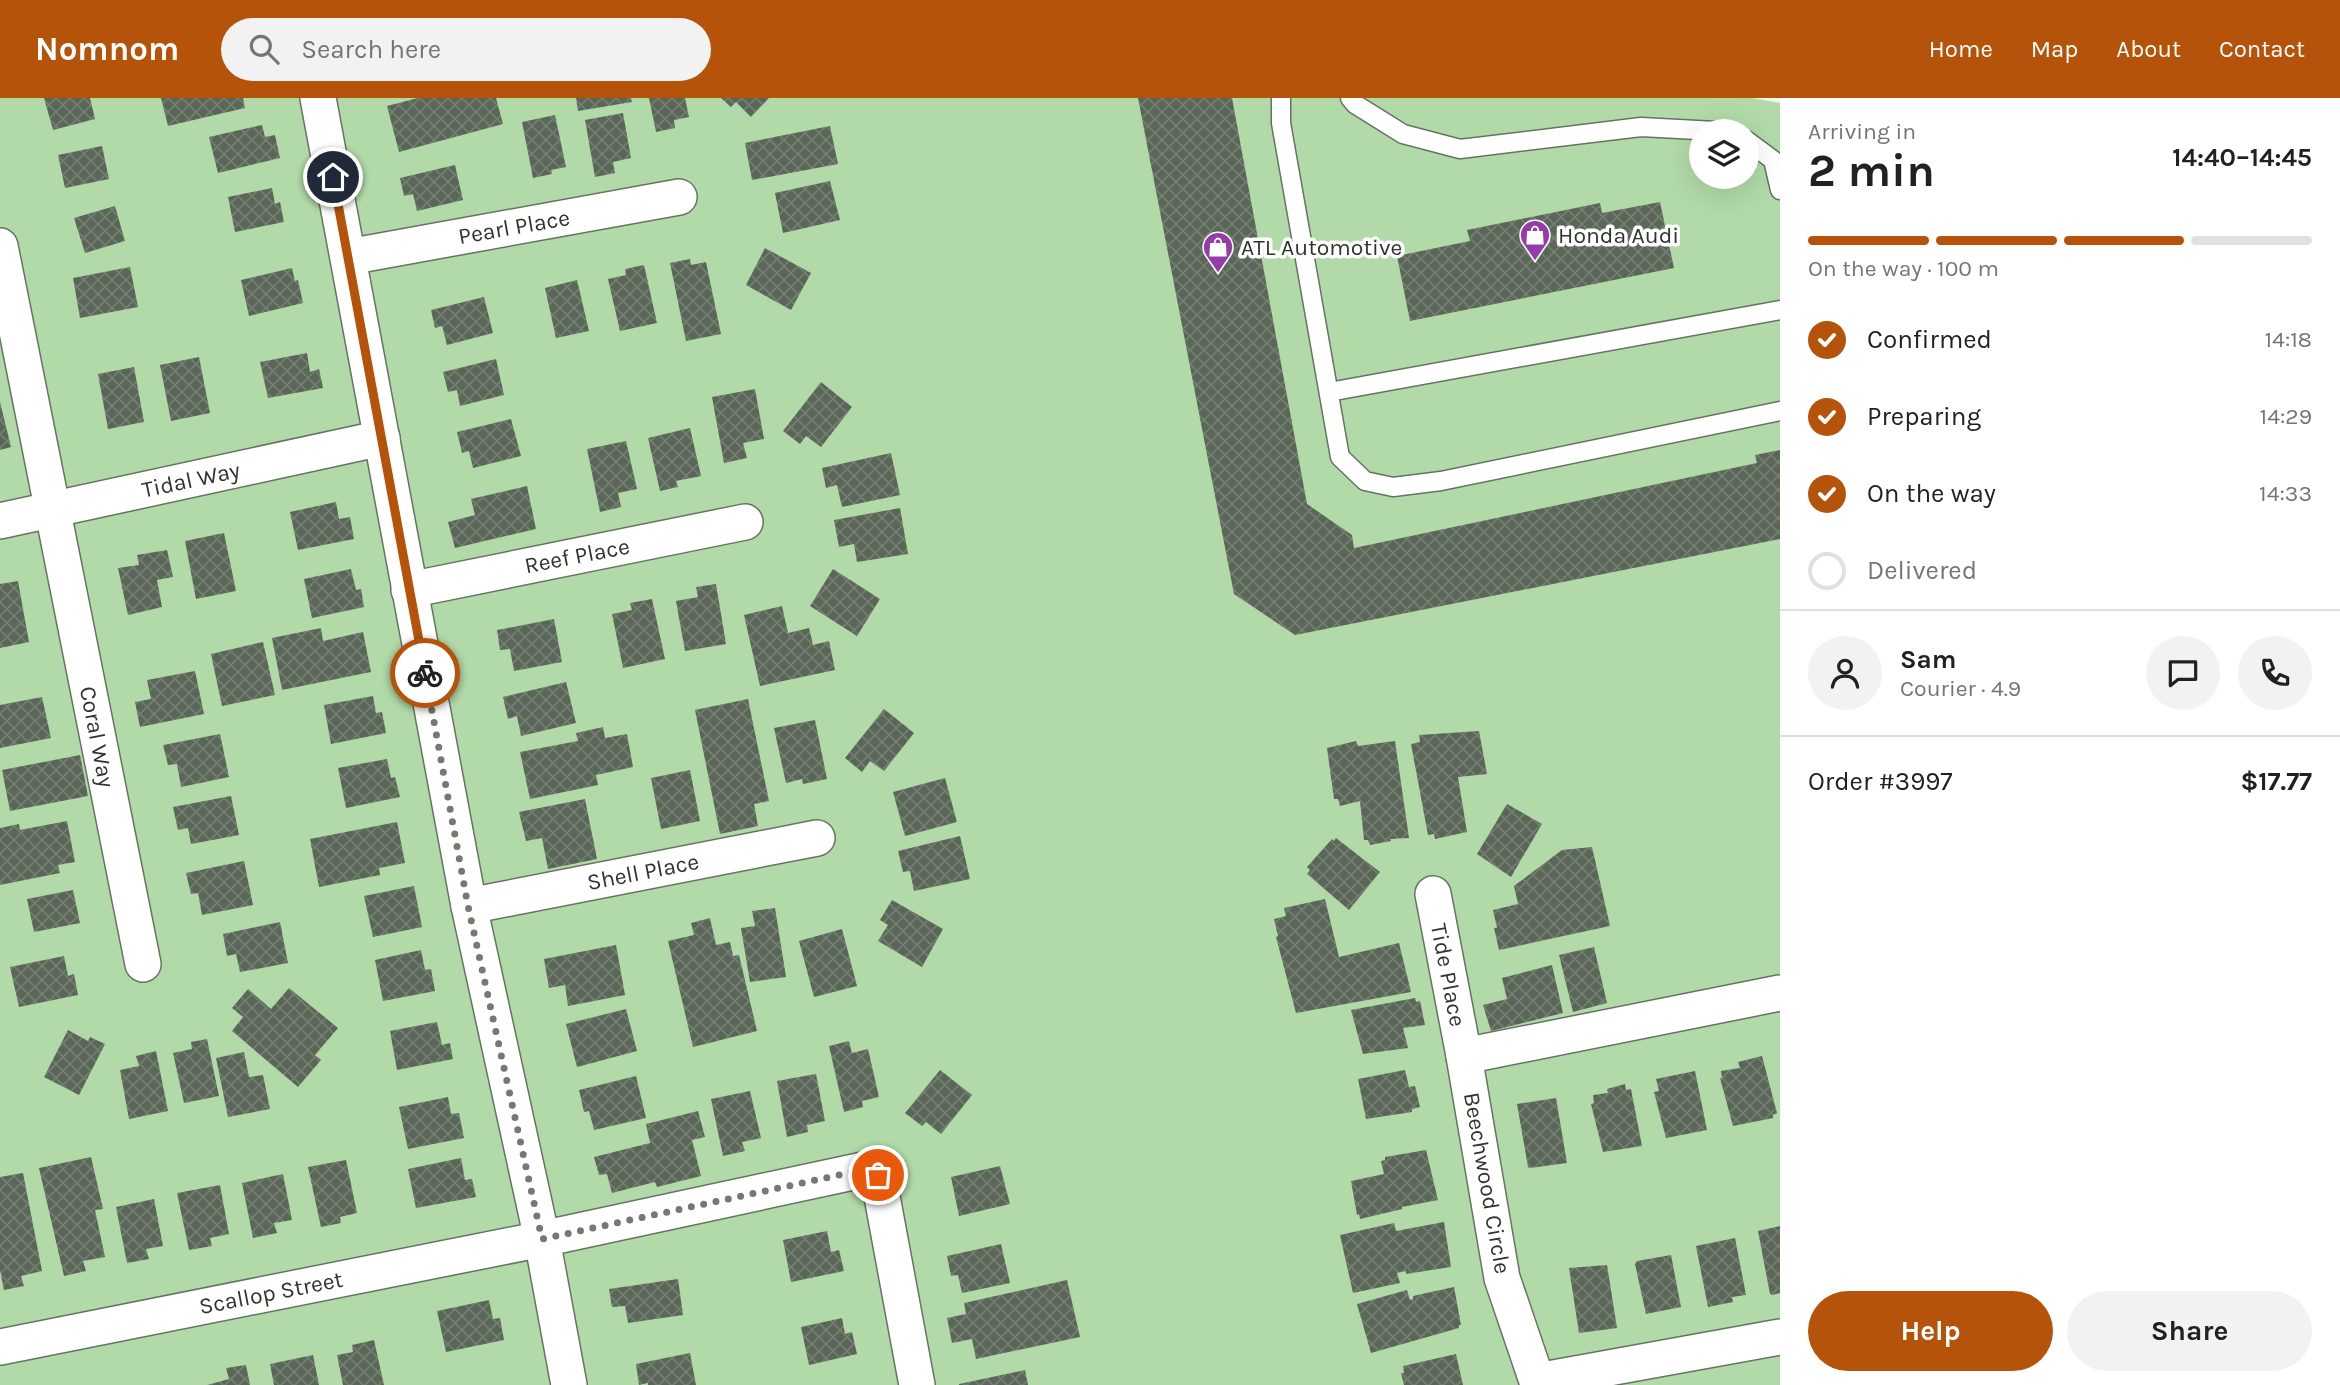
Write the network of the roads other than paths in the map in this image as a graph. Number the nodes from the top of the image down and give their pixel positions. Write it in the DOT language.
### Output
graph roads {
  1 [pos="318,98"];
  2 [pos="1281,98"];
  3 [pos="1350,98"];
  4 [pos="1689,130"];
  5 [pos="1759,150"];
  6 [pos="1780,190"];
  7 [pos="679,197"];
  8 [pos="0,246"];
  9 [pos="348,257"];
  10 [pos="1780,310"];
  11 [pos="1329,392"];
  12 [pos="1780,411"];
  13 [pos="382,438"];
  14 [pos="51,510"];
  15 [pos="0,521"];
  16 [pos="745,522"];
  17 [pos="410,590"];
  18 [pos="817,838"];
  19 [pos="1433,894"];
  20 [pos="468,906"];
  21 [pos="144,964"];
  22 [pos="1780,993"];
  23 [pos="1464,1056"];
  24 [pos="542,1239"];
  25 [pos="1780,1337"];
  26 [pos="0,1347"];
  27 [pos="569,1385"];
  28 [pos="917,1385"];
  1 -- 9 [label="street"];
  2 -- 11 [label="lane"];
  3 -- 4 [label="lane"];
  5 -- 6 [label="lane"];
  7 -- 9 [label="street, Pearl Place"];
  8 -- 14 [label="street, Coral Way"];
  9 -- 13 [label="street"];
  10 -- 11 [label="lane"];
  11 -- 12 [label="lane"];
  13 -- 14 [label="street, Tidal Way"];
  13 -- 17 [label="street"];
  14 -- 15 [label="street, Tidal Way"];
  14 -- 21 [label="street, Coral Way"];
  16 -- 17 [label="street, Reef Place"];
  17 -- 20 [label="street"];
  18 -- 20 [label="street, Shell Place"];
  19 -- 23 [label="street, Tide Place"];
  20 -- 24 [label="street"];
  22 -- 23 [label="street"];
  23 -- 25 [label="street, Beechwood Circle"];
  24 -- 26 [label="street, Scallop Street"];
  24 -- 27 [label="street"];
  24 -- 28 [label="street, Scallop Street"];
}
